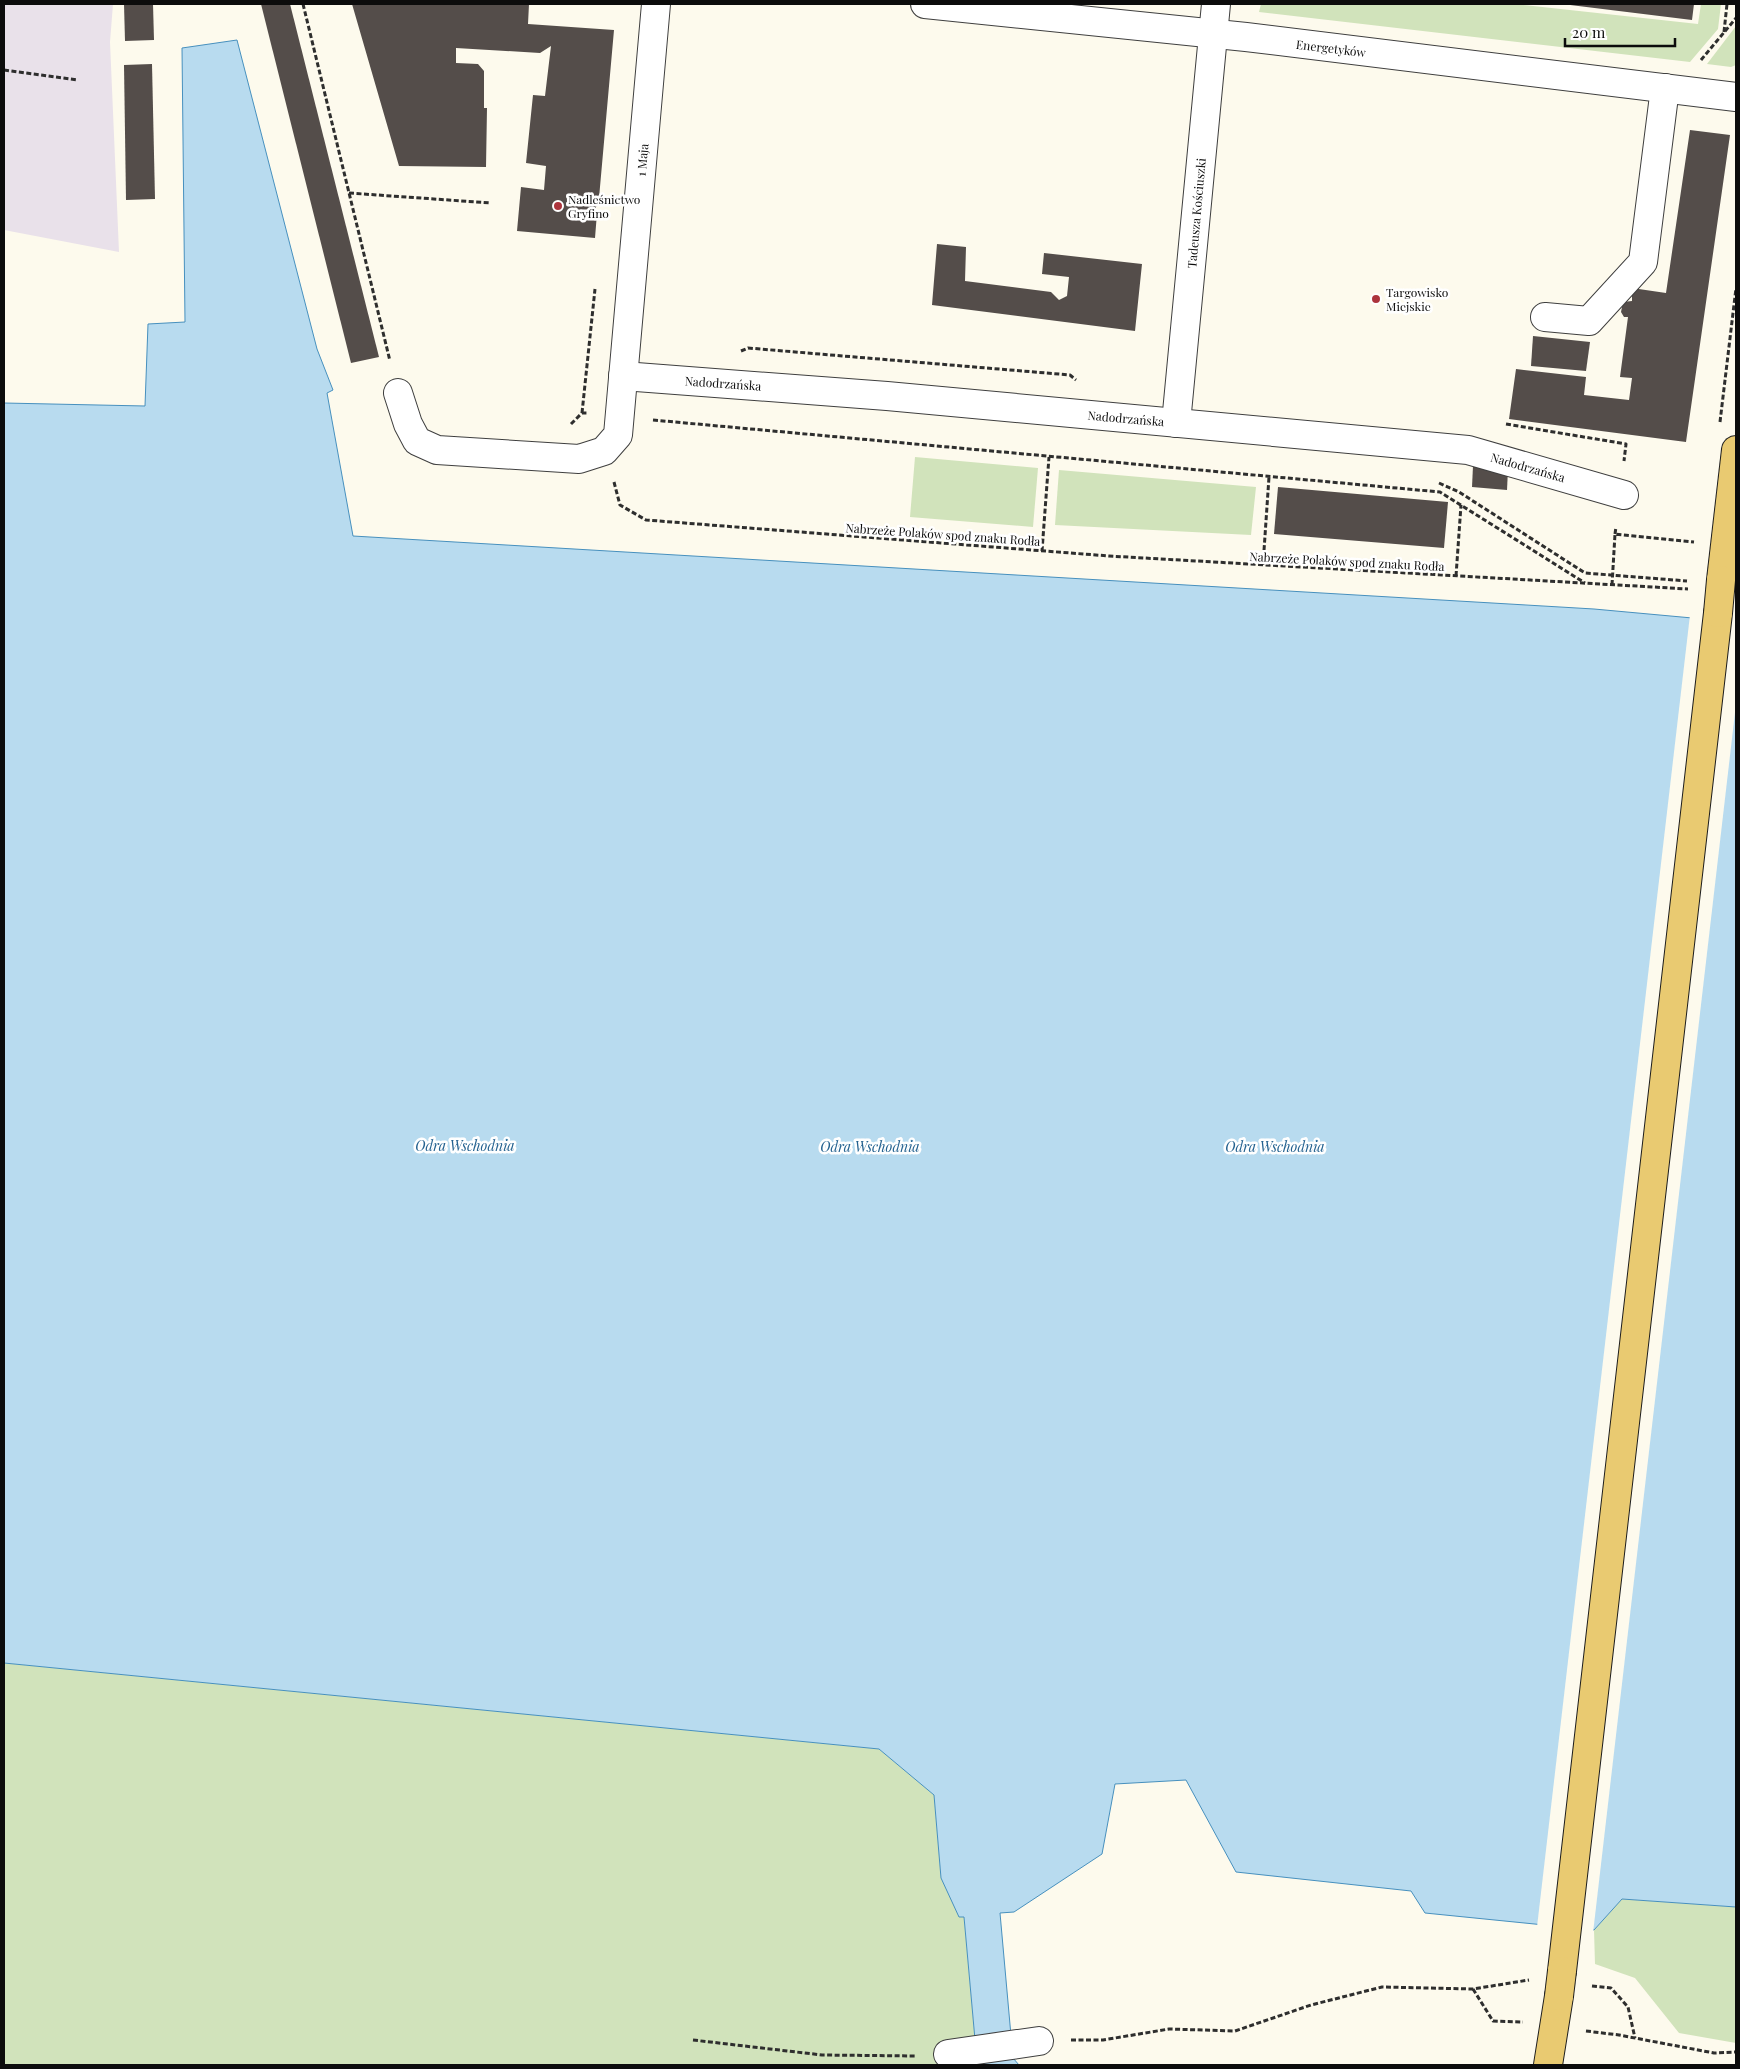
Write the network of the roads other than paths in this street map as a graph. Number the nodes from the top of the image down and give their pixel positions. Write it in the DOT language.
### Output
graph roads {
  1 [pos="656,4"];
  2 [pos="925,4"];
  3 [pos="1216,4"];
  4 [pos="1212,35"];
  5 [pos="1666,88"];
  6 [pos="1736,96"];
  7 [pos="1545,317"];
  8 [pos="623,376"];
  9 [pos="398,393"];
  10 [pos="1176,423"];
  11 [pos="1736,450"];
  12 [pos="1624,494"];
  13 [pos="1039,2041"];
  14 [pos="948,2054"];
  15 [pos="1548,2065"];
  1 -- 8 [label="street, 1 Maja"];
  2 -- 4 [label="street, Energetyków"];
  3 -- 4 [label="street, Tadeusza Kościuszki"];
  4 -- 5 [label="street, Energetyków"];
  4 -- 10 [label="street, Tadeusza Kościuszki"];
  5 -- 6 [label="street, Energetyków"];
  5 -- 7 [label="street"];
  8 -- 9 [label="street, 1 Maja"];
  8 -- 10 [label="street, Nadodrzańska"];
  10 -- 12 [label="street, Nadodrzańska"];
  11 -- 15 [label="main road, bridge"];
  13 -- 14 [label="street"];
}
